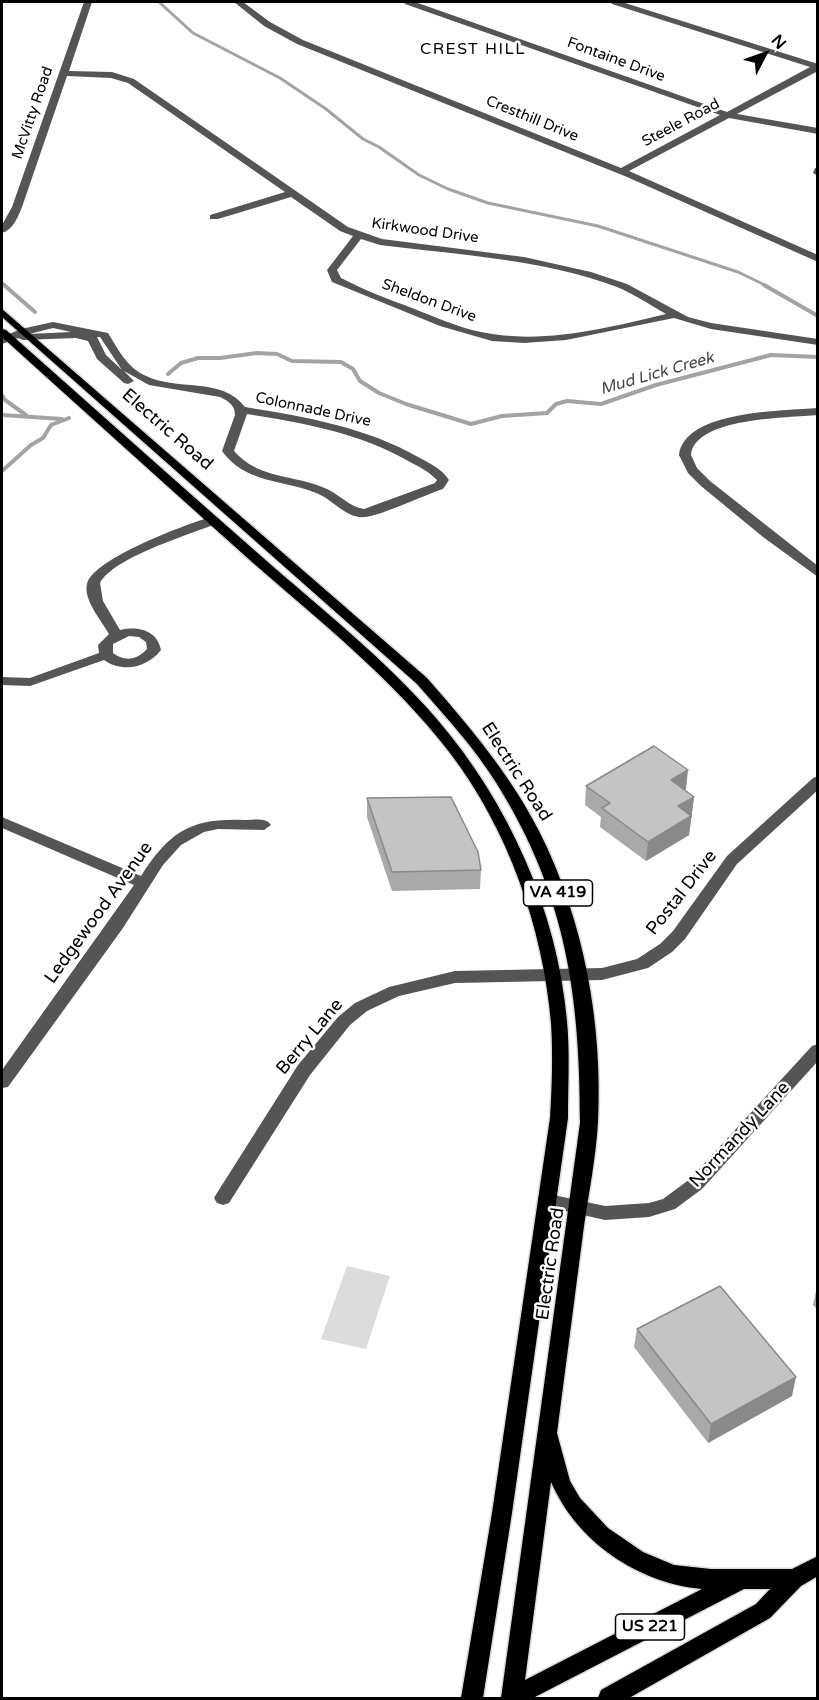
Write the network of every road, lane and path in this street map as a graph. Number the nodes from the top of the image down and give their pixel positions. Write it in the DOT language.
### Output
graph roads {
  1 [pos="88,2"];
  2 [pos="238,2"];
  3 [pos="408,2"];
  4 [pos="615,2"];
  5 [pos="817,67"];
  6 [pos="63,73"];
  7 [pos="728,115"];
  8 [pos="818,131"];
  9 [pos="622,171"];
  10 [pos="292,193"];
  11 [pos="214,217"];
  12 [pos="2,230"];
  13 [pos="358,236"];
  14 [pos="818,259"];
  15 [pos="2,312"];
  16 [pos="673,315"];
  17 [pos="28,334"];
  18 [pos="4,337"];
  19 [pos="818,342"];
  20 [pos="241,411"];
  21 [pos="818,411"];
  22 [pos="214,520"];
  23 [pos="818,573"];
  24 [pos="116,635"];
  25 [pos="106,655"];
  26 [pos="2,681"];
  27 [pos="818,781"];
  28 [pos="2,822"];
  29 [pos="264,825"];
  30 [pos="143,883"];
  31 [pos="581,975"];
  32 [pos="553,976"];
  33 [pos="818,1050"];
  34 [pos="2,1082"];
  35 [pos="223,1198"];
  36 [pos="549,1201"];
  37 [pos="579,1207"];
  38 [pos="548,1432"];
  39 [pos="818,1565"];
  40 [pos="742,1579"];
  41 [pos="794,1579"];
  42 [pos="472,1698"];
  43 [pos="512,1698"];
  44 [pos="609,1698"];
  1 -- 6 [label="street, McVitty Road"];
  2 -- 9 [label="street, Cresthill Drive"];
  3 -- 7 [label="street, Fontaine Drive"];
  4 -- 5 [label="street"];
  5 -- 7 [label="street, Steele Road"];
  6 -- 10 [label="street, Kirkwood Drive"];
  6 -- 12 [label="street, McVitty Road"];
  7 -- 8 [label="street, Fontaine Drive"];
  7 -- 9 [label="street, Steele Road"];
  9 -- 14 [label="street, Cresthill Drive"];
  10 -- 11 [label="street"];
  10 -- 13 [label="street, Kirkwood Drive"];
  13 -- 16 [label="street, Kirkwood Drive"];
  13 -- 16 [label="street, Sheldon Drive"];
  15 -- 17 [label="main road, Electric Road / VA 419"];
  16 -- 19 [label="street, Kirkwood Drive"];
  17 -- 18 [label="street, Colonnade Drive"];
  17 -- 20 [label="street, Colonnade Drive"];
  17 -- 31 [label="main road, Electric Road / VA 419"];
  18 -- 22 [label="main road, Electric Road / VA 419"];
  20 -- 20 [label="street, Colonnade Drive"];
  21 -- 23 [label="street"];
  22 -- 24 [label="street"];
  22 -- 32 [label="main road, Electric Road / VA 419"];
  24 -- 25 [label="street"];
  24 -- 25 [label="street"];
  25 -- 26 [label="street"];
  27 -- 31 [label="street, Postal Drive"];
  28 -- 30 [label="street"];
  29 -- 30 [label="street, Ledgewood Avenue"];
  30 -- 34 [label="street, Ledgewood Avenue"];
  31 -- 32 [label="street, Postal Drive"];
  31 -- 37 [label="main road, Electric Road / VA 419"];
  32 -- 35 [label="street, Berry Lane"];
  32 -- 36 [label="main road, Electric Road / VA 419"];
  33 -- 37 [label="street, Normandy Lane"];
  36 -- 37 [label="street, Normandy Lane"];
  36 -- 42 [label="main road, Electric Road / VA 419"];
  37 -- 38 [label="main road, Electric Road / VA 419"];
  38 -- 40 [label="main road"];
  38 -- 43 [label="main road, Electric Road / VA 419"];
  39 -- 41 [label="main road, US 221"];
  40 -- 41 [label="main road, US 221"];
  40 -- 43 [label="main road, US 221"];
  41 -- 44 [label="main road, US 221"];
}
